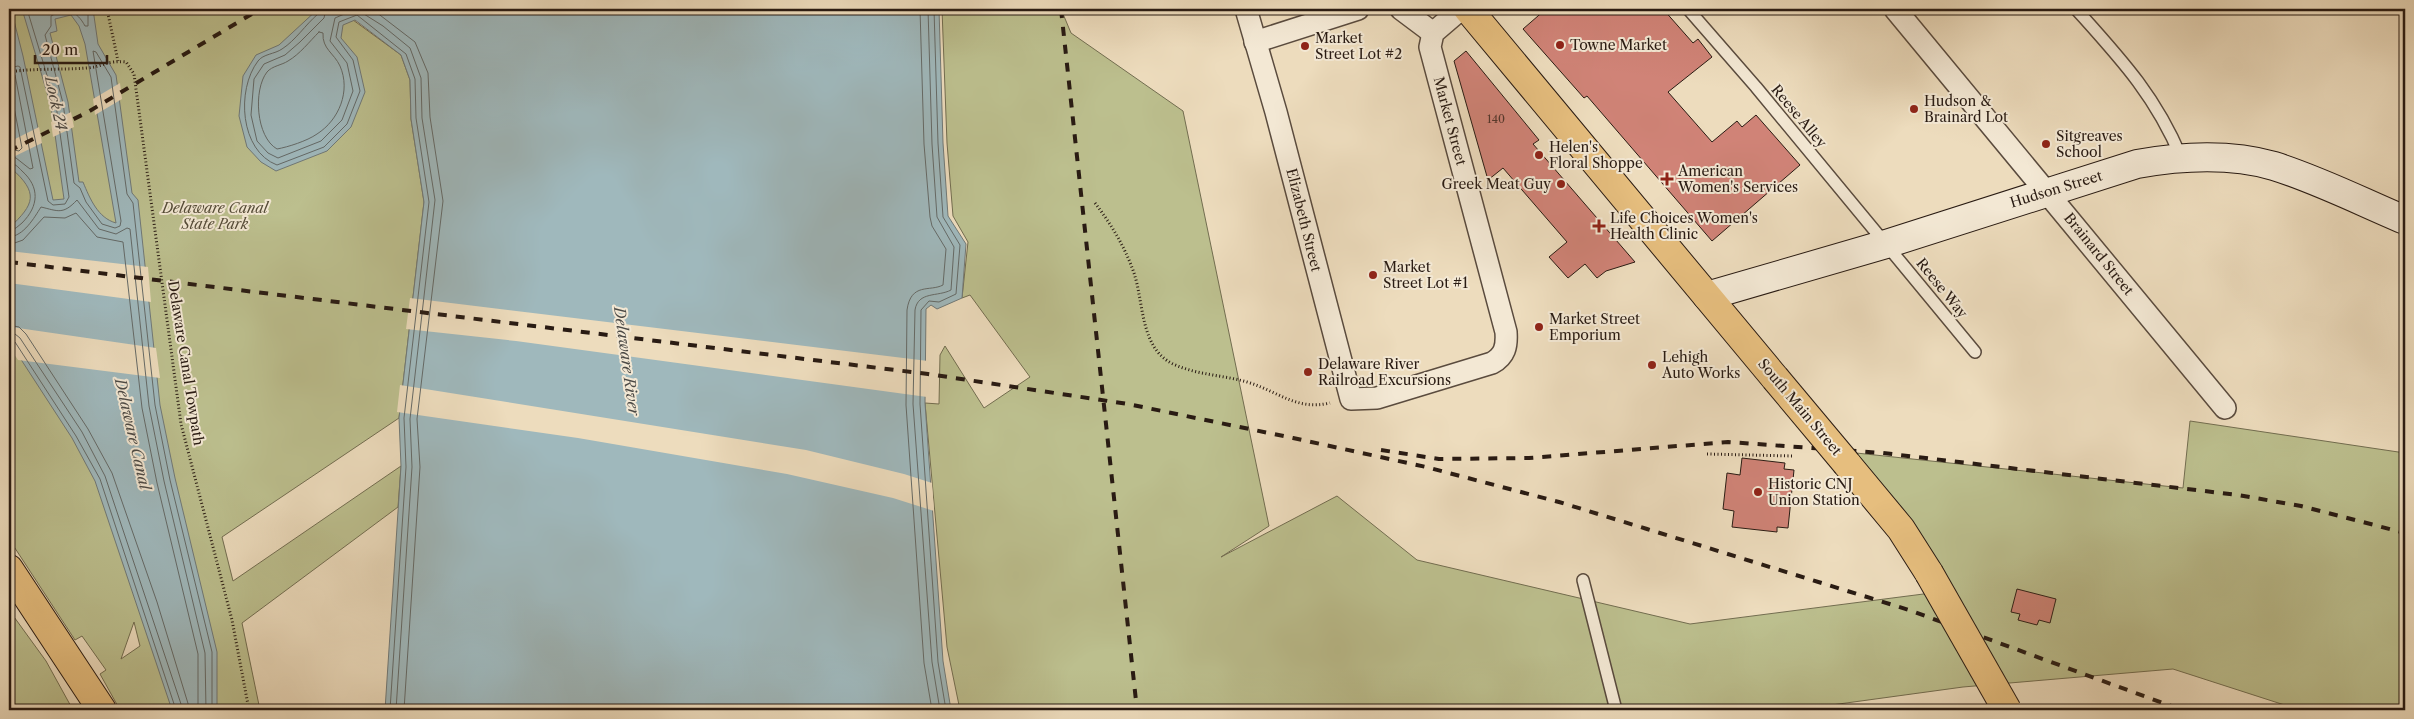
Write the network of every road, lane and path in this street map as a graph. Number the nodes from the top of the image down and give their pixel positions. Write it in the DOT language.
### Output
graph roads {
  1 [pos="107,9"];
  2 [pos="1246,9"];
  3 [pos="1358,9"];
  4 [pos="1401,9"];
  5 [pos="1461,9"];
  6 [pos="1468,9"];
  7 [pos="1688,9"];
  8 [pos="1895,9"];
  9 [pos="2076,9"];
  10 [pos="1434,34"];
  11 [pos="1255,42"];
  12 [pos="118,61"];
  13 [pos="9,72"];
  14 [pos="2181,157"];
  15 [pos="2047,192"];
  16 [pos="1095,203"];
  17 [pos="2405,220"];
  18 [pos="1886,244"];
  19 [pos="1707,296"];
  20 [pos="1975,352"];
  21 [pos="1351,399"];
  22 [pos="2225,408"];
  23 [pos="1707,454"];
  24 [pos="1793,456"];
  25 [pos="9,570"];
  26 [pos="1583,580"];
  27 [pos="102,710"];
  28 [pos="249,710"];
  29 [pos="1616,710"];
  30 [pos="2007,710"];
  1 -- 12 [label="path"];
  2 -- 11 [label="street, Elizabeth Street"];
  3 -- 11 [label="street"];
  4 -- 10 [label="street"];
  5 -- 10 [label="street"];
  6 -- 19 [label="main road, South Main Street"];
  7 -- 18 [label="lane, Reese Alley"];
  8 -- 15 [label="street, Brainard Street"];
  9 -- 14 [label="lane"];
  10 -- 21 [label="street, Market Street"];
  11 -- 21 [label="street, Elizabeth Street"];
  12 -- 13 [label="path"];
  12 -- 28 [label="path, Delaware Canal Towpath"];
  14 -- 15 [label="street, Hudson Street"];
  14 -- 17 [label="street, Hudson Street"];
  15 -- 18 [label="street, Hudson Street"];
  15 -- 22 [label="street, Brainard Street"];
  16 -- 21 [label="path"];
  18 -- 19 [label="street, Hudson Street"];
  18 -- 20 [label="lane, Reese Way"];
  19 -- 30 [label="main road, South Main Street, bridge"];
  23 -- 24 [label="path"];
  25 -- 27 [label="main road"];
  26 -- 29 [label="lane"];
}
